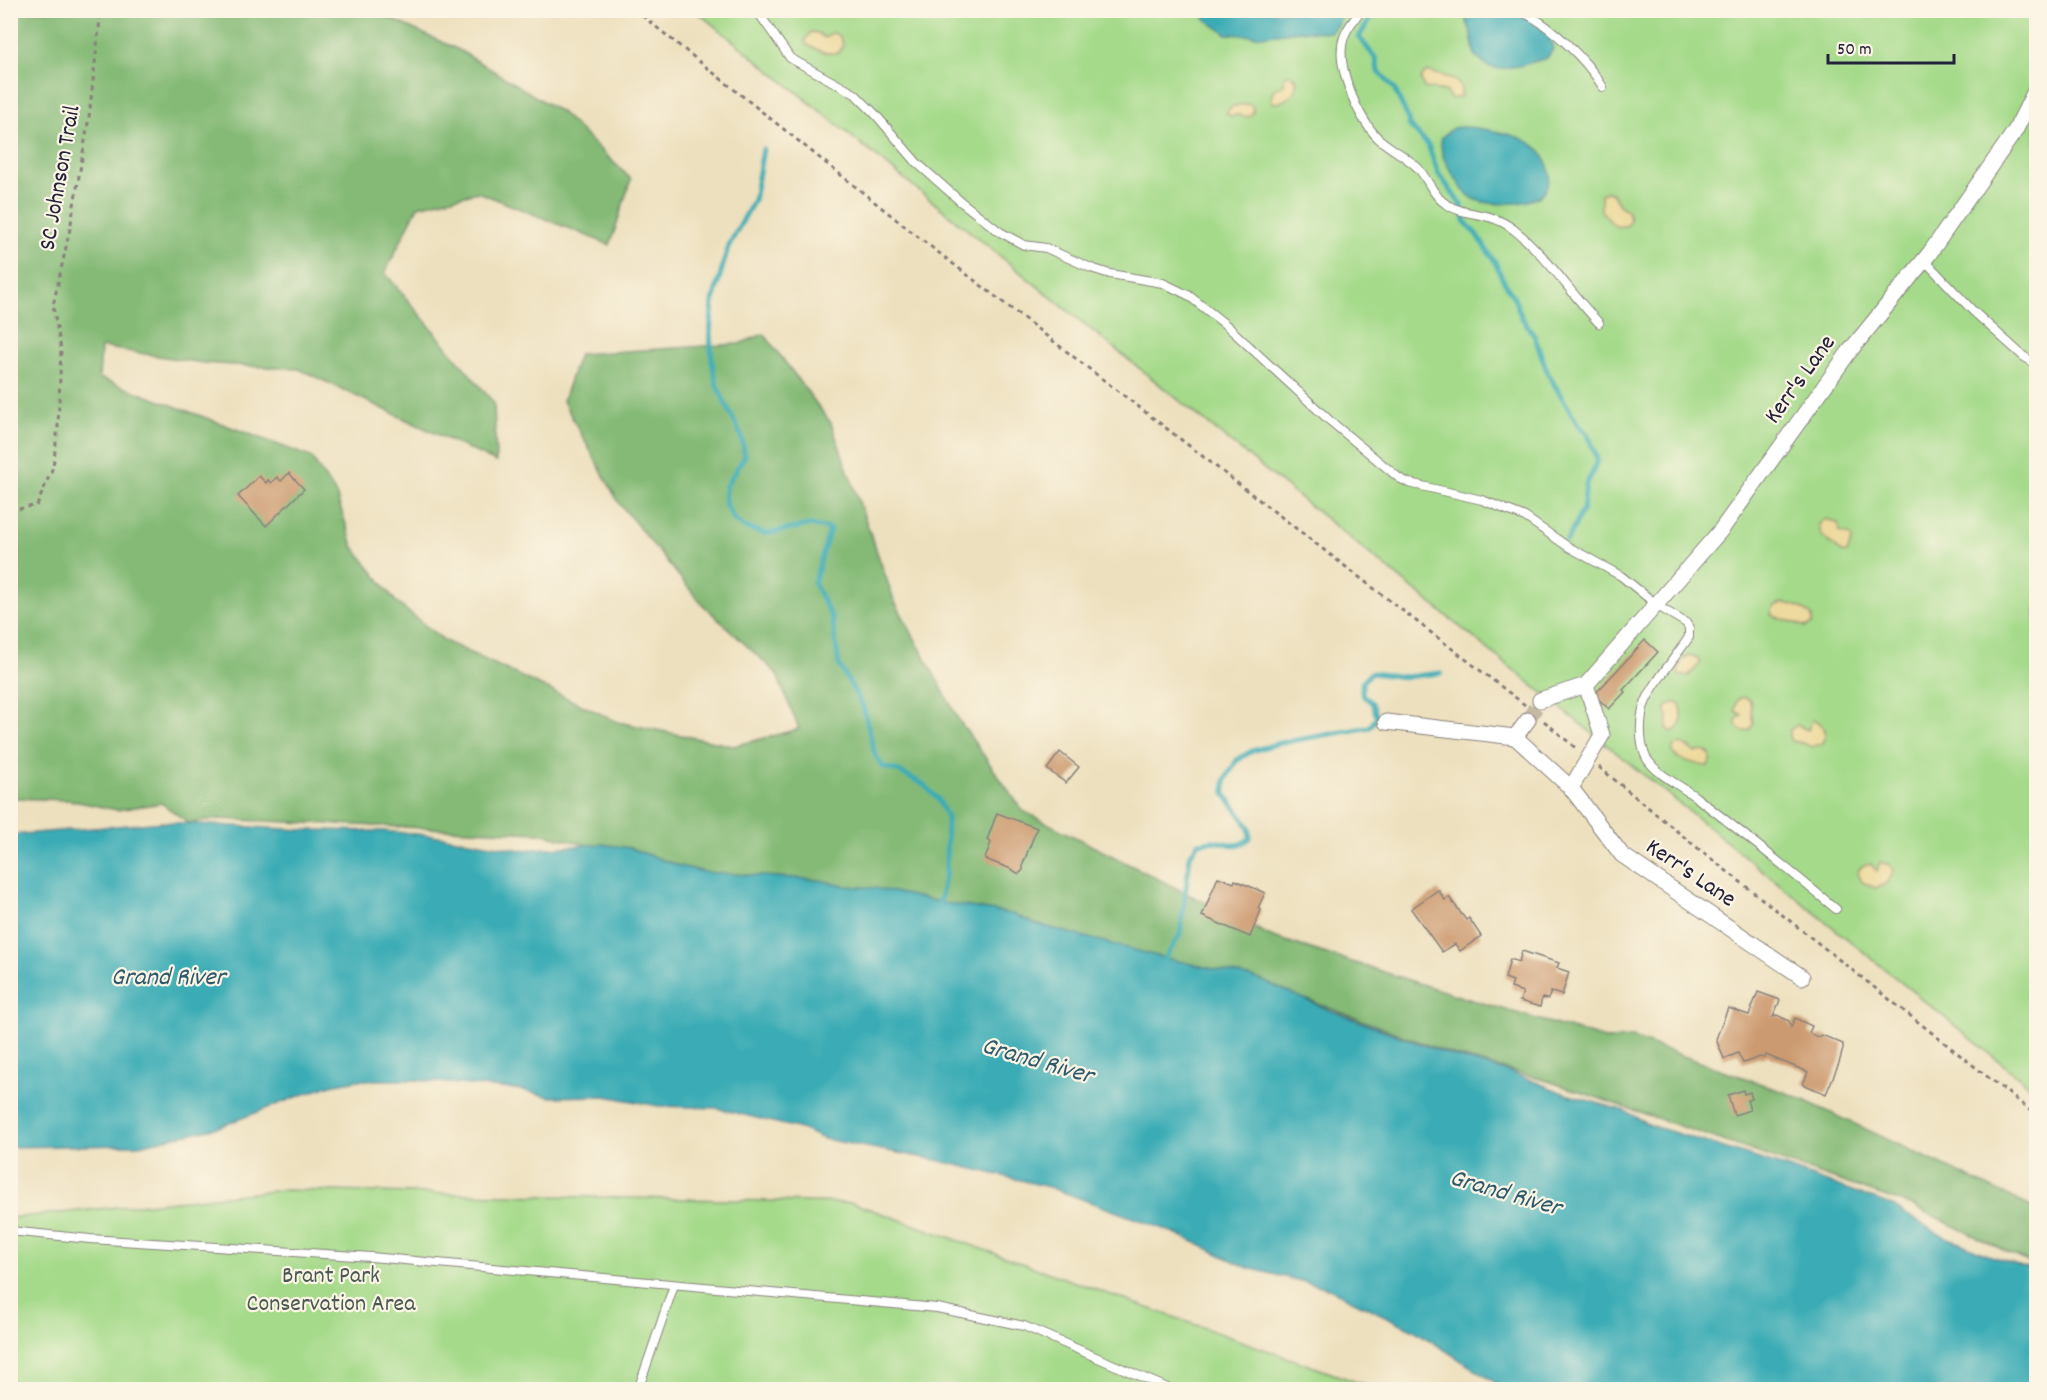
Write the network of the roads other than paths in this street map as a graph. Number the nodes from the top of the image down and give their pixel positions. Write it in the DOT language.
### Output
graph roads {
  1 [pos="754,10"];
  2 [pos="1361,10"];
  3 [pos="1518,10"];
  4 [pos="1603,87"];
  5 [pos="2037,89"];
  6 [pos="1929,265"];
  7 [pos="1599,323"];
  8 [pos="2037,364"];
  9 [pos="1658,605"];
  10 [pos="1586,685"];
  11 [pos="1386,722"];
  12 [pos="1515,737"];
  13 [pos="1571,788"];
  14 [pos="1836,909"];
  15 [pos="1802,977"];
  16 [pos="10,1231"];
  17 [pos="674,1285"];
  18 [pos="638,1389"];
  19 [pos="1172,1389"];
  1 -- 9 [label="lane"];
  2 -- 7 [label="lane"];
  3 -- 4 [label="lane"];
  5 -- 9 [label="street, Kerr's Lane"];
  6 -- 8 [label="lane"];
  9 -- 10 [label="street, Kerr's Lane"];
  9 -- 14 [label="lane"];
  10 -- 12 [label="street, Kerr's Lane"];
  10 -- 13 [label="street"];
  11 -- 12 [label="street"];
  12 -- 13 [label="street, Kerr's Lane"];
  13 -- 15 [label="street, Kerr's Lane"];
  16 -- 17 [label="lane"];
  17 -- 18 [label="lane"];
  17 -- 19 [label="lane"];
}
